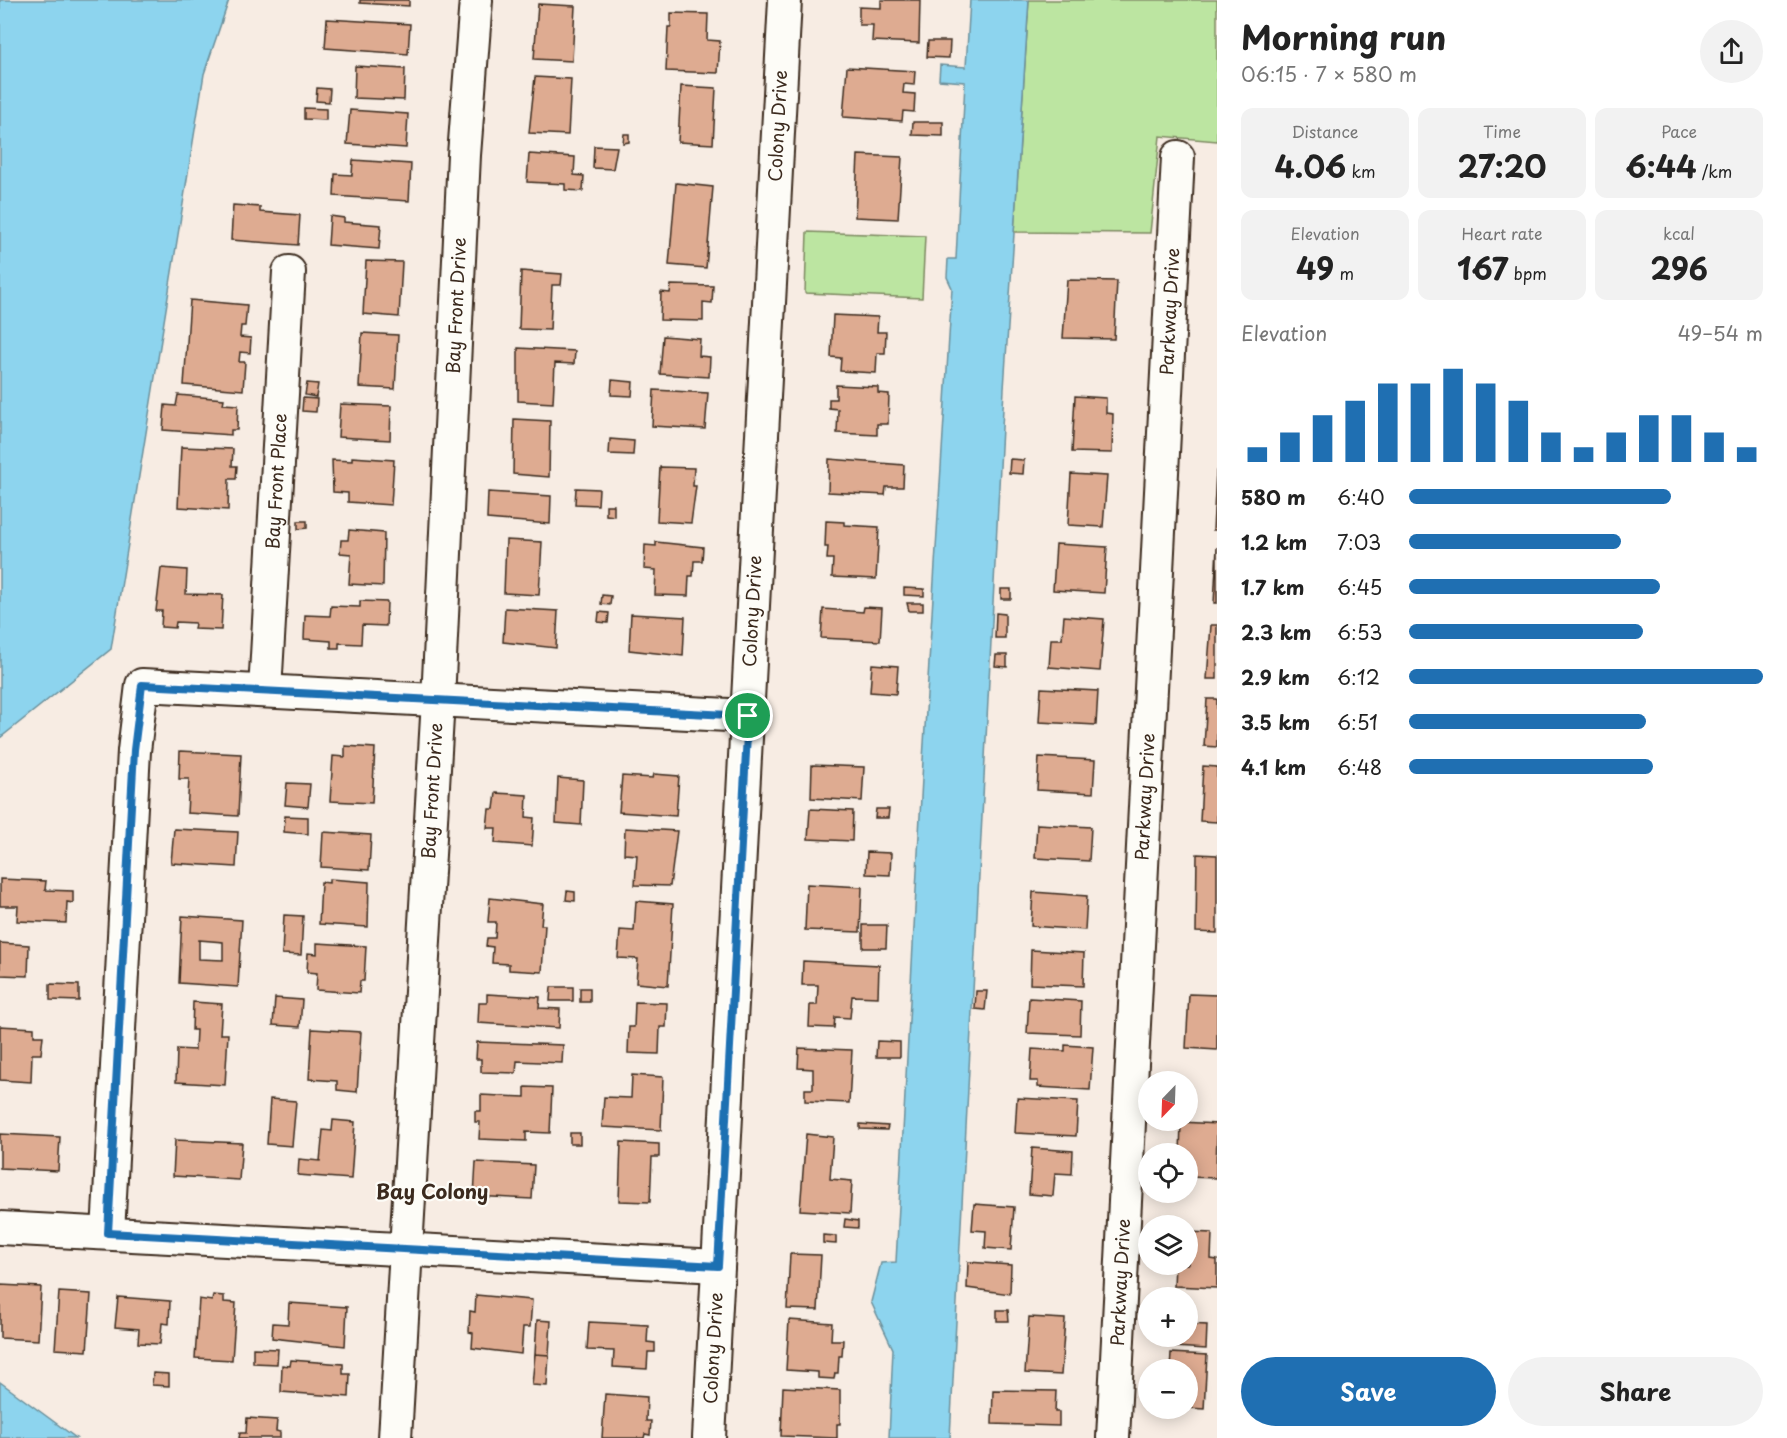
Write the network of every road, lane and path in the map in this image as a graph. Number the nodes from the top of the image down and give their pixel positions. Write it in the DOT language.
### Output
graph roads {
  1 [pos="476,0"];
  2 [pos="785,0"];
  3 [pos="1179,156"];
  4 [pos="289,272"];
  5 [pos="265,691"];
  6 [pos="438,700"];
  7 [pos="748,716"];
  8 [pos="0,1228"];
  9 [pos="108,1233"];
  10 [pos="407,1249"];
  11 [pos="718,1266"];
  12 [pos="395,1438"];
  13 [pos="709,1438"];
  14 [pos="1113,1438"];
  1 -- 6 [label="street, Bay Front Drive"];
  2 -- 7 [label="street, Colony Drive"];
  3 -- 14 [label="street, Parkway Drive"];
  4 -- 5 [label="street, Bay Front Place"];
  5 -- 6 [label="street"];
  5 -- 9 [label="street"];
  6 -- 7 [label="street"];
  6 -- 10 [label="street, Bay Front Drive"];
  7 -- 11 [label="street, Colony Drive"];
  8 -- 9 [label="street"];
  9 -- 10 [label="street"];
  10 -- 11 [label="street"];
  10 -- 12 [label="street, Bay Front Drive"];
  11 -- 13 [label="street, Colony Drive"];
}
